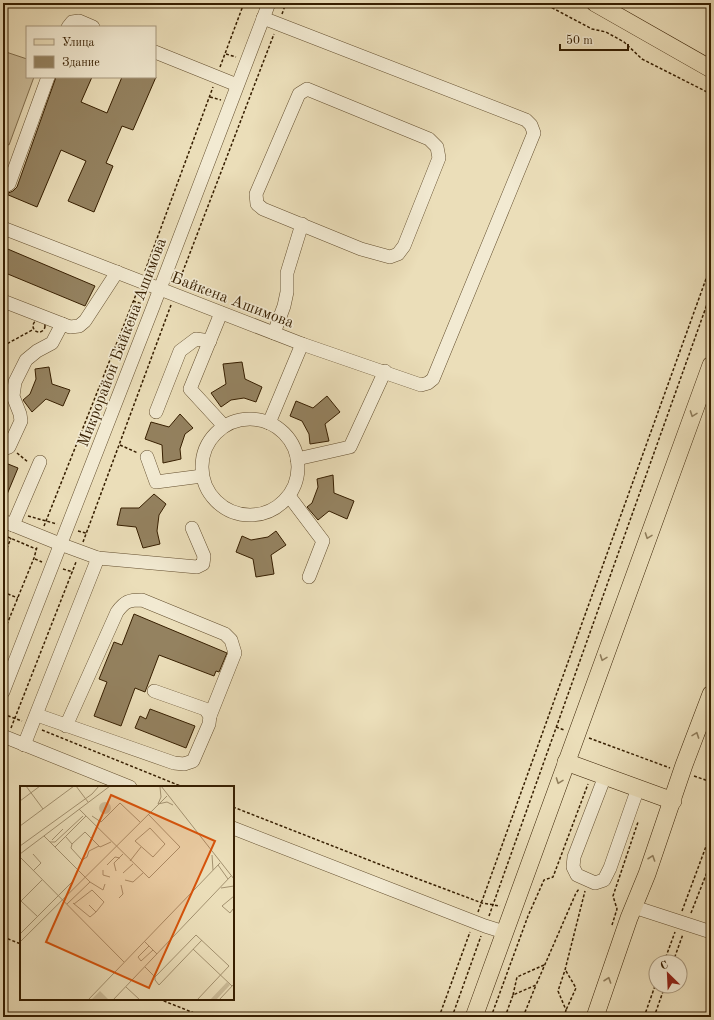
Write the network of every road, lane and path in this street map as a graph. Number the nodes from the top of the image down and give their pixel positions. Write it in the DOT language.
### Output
graph roads {
  1 [pos="268,3"];
  2 [pos="286,3"];
  3 [pos="543,3"];
  4 [pos="595,3"];
  5 [pos="263,18"];
  6 [pos="278,23"];
  7 [pos="69,26"];
  8 [pos="91,26"];
  9 [pos="156,52"];
  10 [pos="711,69"];
  11 [pos="48,78"];
  12 [pos="237,85"];
  13 [pos="711,94"];
  14 [pos="3,187"];
  15 [pos="302,224"];
  16 [pos="3,228"];
  17 [pos="711,265"];
  18 [pos="117,272"];
  19 [pos="160,288"];
  20 [pos="711,292"];
  21 [pos="180,296"];
  22 [pos="3,301"];
  23 [pos="221,313"];
  24 [pos="62,324"];
  25 [pos="34,329"];
  26 [pos="274,333"];
  27 [pos="210,341"];
  28 [pos="302,344"];
  29 [pos="3,346"];
  30 [pos="711,364"];
  31 [pos="385,372"];
  32 [pos="156,412"];
  33 [pos="269,423"];
  34 [pos="224,426"];
  35 [pos="120,445"];
  36 [pos="6,448"];
  37 [pos="147,457"];
  38 [pos="298,459"];
  39 [pos="38,466"];
  40 [pos="202,476"];
  41 [pos="289,496"];
  42 [pos="8,523"];
  43 [pos="192,528"];
  44 [pos="3,535"];
  45 [pos="40,536"];
  46 [pos="11,538"];
  47 [pos="60,544"];
  48 [pos="36,549"];
  49 [pos="80,552"];
  50 [pos="3,558"];
  51 [pos="98,558"];
  52 [pos="309,577"];
  53 [pos="3,592"];
  54 [pos="18,598"];
  55 [pos="3,634"];
  56 [pos="154,691"];
  57 [pos="3,692"];
  58 [pos="711,694"];
  59 [pos="3,714"];
  60 [pos="210,716"];
  61 [pos="16,718"];
  62 [pos="34,721"];
  63 [pos="66,726"];
  64 [pos="556,727"];
  65 [pos="576,734"];
  66 [pos="5,737"];
  67 [pos="24,745"];
  68 [pos="566,762"];
  69 [pos="682,772"];
  70 [pos="604,779"];
  71 [pos="711,782"];
  72 [pos="127,786"];
  73 [pos="181,786"];
  74 [pos="638,788"];
  75 [pos="673,801"];
  76 [pos="234,807"];
  77 [pos="639,820"];
  78 [pos="234,828"];
  79 [pos="711,833"];
  80 [pos="711,862"];
  81 [pos="586,879"];
  82 [pos="482,903"];
  83 [pos="493,904"];
  84 [pos="634,907"];
  85 [pos="512,910"];
  86 [pos="528,916"];
  87 [pos="682,923"];
  88 [pos="479,924"];
  89 [pos="610,931"];
  90 [pos="504,932"];
  91 [pos="711,932"];
  92 [pos="3,937"];
  93 [pos="20,944"];
  94 [pos="668,954"];
  95 [pos="675,954"];
  96 [pos="545,964"];
  97 [pos="566,970"];
  98 [pos="536,985"];
  99 [pos="652,994"];
  100 [pos="662,994"];
  101 [pos="513,995"];
  102 [pos="162,1000"];
  103 [pos="566,1010"];
  104 [pos="204,1017"];
  105 [pos="439,1017"];
  106 [pos="452,1017"];
  107 [pos="474,1017"];
  108 [pos="491,1017"];
  109 [pos="505,1017"];
  110 [pos="523,1017"];
  111 [pos="564,1017"];
  112 [pos="595,1017"];
  113 [pos="644,1017"];
  114 [pos="654,1017"];
  1 -- 5 [label="street, Микрорайон Байкена Ашимова"];
  2 -- 6 [label="path"];
  3 -- 13 [label="path"];
  4 -- 10 [label="main road"];
  5 -- 6 [label="street"];
  5 -- 12 [label="street, Микрорайон Байкена Ашимова"];
  6 -- 21 [label="path"];
  6 -- 31 [label="street, Байкена Ашимова"];
  7 -- 8 [label="street"];
  9 -- 12 [label="street"];
  11 -- 14 [label="street"];
  12 -- 19 [label="street, Микрорайон Байкена Ашимова"];
  15 -- 15 [label="street"];
  15 -- 26 [label="street"];
  16 -- 18 [label="street, Байкена Ашимова"];
  17 -- 82 [label="path"];
  18 -- 19 [label="street, Байкена Ашимова"];
  18 -- 24 [label="street"];
  19 -- 21 [label="street, Байкена Ашимова"];
  19 -- 47 [label="street, Микрорайон Байкена Ашимова"];
  20 -- 64 [label="path"];
  21 -- 23 [label="street, Байкена Ашимова"];
  21 -- 35 [label="path"];
  22 -- 24 [label="street"];
  23 -- 26 [label="street, Байкена Ашимова"];
  23 -- 27 [label="street"];
  24 -- 36 [label="street"];
  25 -- 29 [label="path"];
  26 -- 28 [label="street, Байкена Ашимова"];
  27 -- 32 [label="street"];
  27 -- 34 [label="street"];
  28 -- 31 [label="street, Байкена Ашимова"];
  28 -- 33 [label="street"];
  30 -- 65 [label="main road, one-way"];
  31 -- 38 [label="street"];
  33 -- 34 [label="street"];
  33 -- 38 [label="street"];
  34 -- 40 [label="street"];
  35 -- 37 [label="path"];
  35 -- 49 [label="path"];
  36 -- 39 [label="path"];
  37 -- 40 [label="street"];
  38 -- 41 [label="street"];
  39 -- 42 [label="street"];
  40 -- 41 [label="street"];
  41 -- 52 [label="street"];
  42 -- 45 [label="street"];
  43 -- 51 [label="street"];
  44 -- 46 [label="path"];
  45 -- 47 [label="street"];
  45 -- 48 [label="path"];
  46 -- 48 [label="path"];
  46 -- 50 [label="path"];
  47 -- 49 [label="street"];
  47 -- 57 [label="street, Микрорайон Байкена Ашимова"];
  48 -- 54 [label="path"];
  49 -- 51 [label="street"];
  49 -- 61 [label="path"];
  51 -- 62 [label="street"];
  53 -- 54 [label="path"];
  54 -- 55 [label="path"];
  56 -- 60 [label="street"];
  69 -- 58 [label="main road, one-way"];
  59 -- 61 [label="path"];
  60 -- 63 [label="street"];
  60 -- 63 [label="street"];
  61 -- 62 [label="path"];
  61 -- 66 [label="path"];
  62 -- 63 [label="street"];
  62 -- 67 [label="street"];
  62 -- 73 [label="path"];
  64 -- 65 [label="path"];
  64 -- 83 [label="path"];
  65 -- 68 [label="main road"];
  65 -- 69 [label="path"];
  66 -- 67 [label="street"];
  67 -- 72 [label="street"];
  68 -- 70 [label="main road"];
  68 -- 85 [label="main road, one-way"];
  69 -- 71 [label="path"];
  69 -- 75 [label="main road"];
  70 -- 74 [label="main road"];
  70 -- 81 [label="street"];
  70 -- 86 [label="path"];
  74 -- 75 [label="main road"];
  74 -- 81 [label="street"];
  84 -- 75 [label="main road, one-way"];
  76 -- 82 [label="path"];
  77 -- 89 [label="path"];
  78 -- 88 [label="street"];
  79 -- 87 [label="path"];
  80 -- 87 [label="path"];
  81 -- 96 [label="path"];
  81 -- 97 [label="path"];
  82 -- 83 [label="path"];
  82 -- 88 [label="path"];
  83 -- 85 [label="path"];
  83 -- 88 [label="path"];
  84 -- 87 [label="street"];
  112 -- 84 [label="main road, one-way"];
  85 -- 86 [label="path"];
  85 -- 90 [label="main road"];
  86 -- 108 [label="path"];
  87 -- 91 [label="street"];
  87 -- 94 [label="path"];
  87 -- 95 [label="path"];
  88 -- 90 [label="street"];
  88 -- 105 [label="path"];
  88 -- 106 [label="path"];
  90 -- 107 [label="main road"];
  92 -- 93 [label="path"];
  96 -- 98 [label="path"];
  96 -- 101 [label="path"];
  97 -- 103 [label="path"];
  97 -- 103 [label="path"];
  98 -- 101 [label="path"];
  98 -- 110 [label="path"];
  99 -- 113 [label="path"];
  100 -- 114 [label="path"];
  101 -- 109 [label="path"];
  102 -- 104 [label="path"];
  103 -- 111 [label="path"];
}
